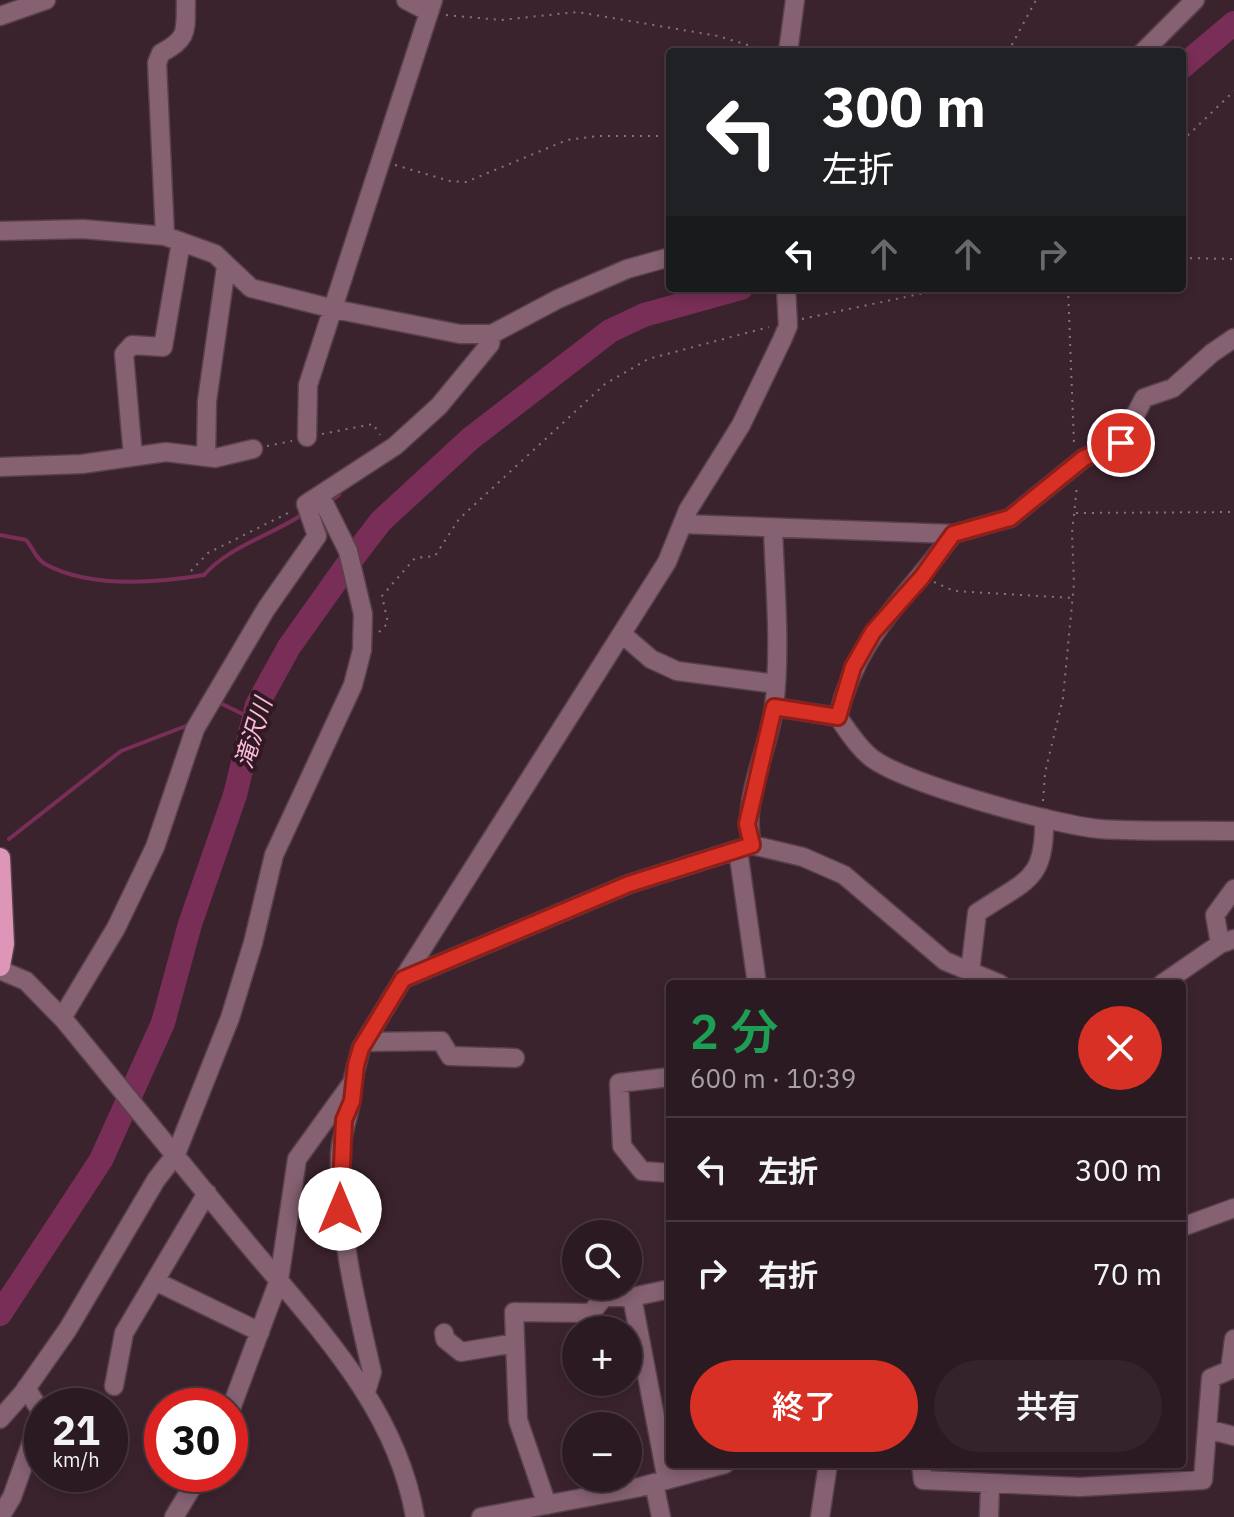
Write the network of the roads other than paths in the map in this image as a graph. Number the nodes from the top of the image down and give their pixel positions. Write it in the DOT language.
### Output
graph roads {
  1 [pos="46,0"];
  2 [pos="186,0"];
  3 [pos="406,0"];
  4 [pos="795,0"];
  5 [pos="1195,0"];
  6 [pos="431,6"];
  7 [pos="0,16"];
  8 [pos="789,48"];
  9 [pos="1147,48"];
  10 [pos="0,231"];
  11 [pos="173,239"];
  12 [pos="666,258"];
  13 [pos="226,267"];
  14 [pos="786,292"];
  15 [pos="334,309"];
  16 [pos="492,334"];
  17 [pos="1234,338"];
  18 [pos="307,437"];
  19 [pos="253,449"];
  20 [pos="133,457"];
  21 [pos="206,457"];
  22 [pos="0,467"];
  23 [pos="313,500"];
  24 [pos="683,524"];
  25 [pos="773,529"];
  26 [pos="953,534"];
  27 [pos="622,634"];
  28 [pos="776,684"];
  29 [pos="774,707"];
  30 [pos="838,717"];
  31 [pos="1044,818"];
  32 [pos="1234,831"];
  33 [pos="745,848"];
  34 [pos="0,858"];
  35 [pos="1234,889"];
  36 [pos="1227,942"];
  37 [pos="0,968"];
  38 [pos="970,972"];
  39 [pos="403,979"];
  40 [pos="757,980"];
  41 [pos="990,980"];
  42 [pos="1168,980"];
  43 [pos="63,1020"];
  44 [pos="365,1042"];
  45 [pos="515,1058"];
  46 [pos="666,1077"];
  47 [pos="352,1083"];
  48 [pos="170,1148"];
  49 [pos="666,1173"];
  50 [pos="207,1193"];
  51 [pos="1234,1208"];
  52 [pos="1186,1226"];
  53 [pos="279,1280"];
  54 [pos="155,1281"];
  55 [pos="666,1290"];
  56 [pos="642,1295"];
  57 [pos="602,1300"];
  58 [pos="632,1300"];
  59 [pos="260,1332"];
  60 [pos="444,1333"];
  61 [pos="1234,1339"];
  62 [pos="515,1343"];
  63 [pos="114,1386"];
  64 [pos="26,1388"];
  65 [pos="239,1388"];
  66 [pos="24,1390"];
  67 [pos="366,1392"];
  68 [pos="0,1419"];
  69 [pos="1207,1429"];
  70 [pos="1234,1436"];
  71 [pos="24,1463"];
  72 [pos="711,1468"];
  73 [pos="827,1468"];
  74 [pos="922,1468"];
  75 [pos="660,1482"];
  76 [pos="990,1484"];
  77 [pos="189,1492"];
  78 [pos="547,1505"];
  79 [pos="0,1517"];
  80 [pos="174,1517"];
  81 [pos="415,1517"];
  82 [pos="481,1517"];
  83 [pos="661,1517"];
  84 [pos="820,1517"];
  85 [pos="989,1517"];
  1 -- 7 [label="street"];
  2 -- 11 [label="street"];
  3 -- 6 [label="street"];
  4 -- 8 [label="street"];
  5 -- 9 [label="street"];
  6 -- 15 [label="street"];
  10 -- 11 [label="street"];
  11 -- 13 [label="street"];
  11 -- 20 [label="street"];
  12 -- 16 [label="street"];
  13 -- 15 [label="street"];
  13 -- 21 [label="street"];
  14 -- 24 [label="street"];
  15 -- 16 [label="street"];
  15 -- 18 [label="street"];
  16 -- 23 [label="street"];
  17 -- 26 [label="street"];
  19 -- 21 [label="street"];
  20 -- 21 [label="street"];
  20 -- 22 [label="street"];
  23 -- 43 [label="street"];
  23 -- 48 [label="street"];
  24 -- 25 [label="street"];
  24 -- 27 [label="street"];
  25 -- 26 [label="street"];
  25 -- 28 [label="street"];
  26 -- 30 [label="street"];
  27 -- 28 [label="street"];
  27 -- 39 [label="street"];
  28 -- 29 [label="street"];
  29 -- 30 [label="street"];
  29 -- 33 [label="street"];
  30 -- 31 [label="street"];
  31 -- 32 [label="street"];
  31 -- 38 [label="street"];
  33 -- 38 [label="street"];
  33 -- 39 [label="street"];
  33 -- 40 [label="street"];
  34 -- 37 [label="main road"];
  35 -- 36 [label="street"];
  36 -- 42 [label="street"];
  37 -- 43 [label="street"];
  38 -- 41 [label="street"];
  39 -- 44 [label="street"];
  43 -- 48 [label="street"];
  44 -- 45 [label="street"];
  44 -- 47 [label="street"];
  46 -- 49 [label="street"];
  47 -- 53 [label="street"];
  47 -- 67 [label="street"];
  48 -- 50 [label="street"];
  48 -- 64 [label="street"];
  50 -- 53 [label="street"];
  50 -- 54 [label="street"];
  51 -- 52 [label="street"];
  53 -- 59 [label="street"];
  53 -- 67 [label="street"];
  54 -- 59 [label="street"];
  54 -- 63 [label="street"];
  55 -- 56 [label="street"];
  57 -- 62 [label="street"];
  58 -- 75 [label="street"];
  59 -- 65 [label="street"];
  60 -- 62 [label="street"];
  61 -- 69 [label="street"];
  62 -- 78 [label="street"];
  66 -- 68 [label="street"];
  67 -- 81 [label="street"];
  69 -- 70 [label="street"];
  69 -- 76 [label="street"];
  71 -- 79 [label="street"];
  72 -- 75 [label="street"];
  73 -- 84 [label="street"];
  74 -- 76 [label="street"];
  75 -- 78 [label="street"];
  75 -- 83 [label="street"];
  76 -- 85 [label="street"];
  77 -- 80 [label="street"];
  78 -- 82 [label="street"];
}
